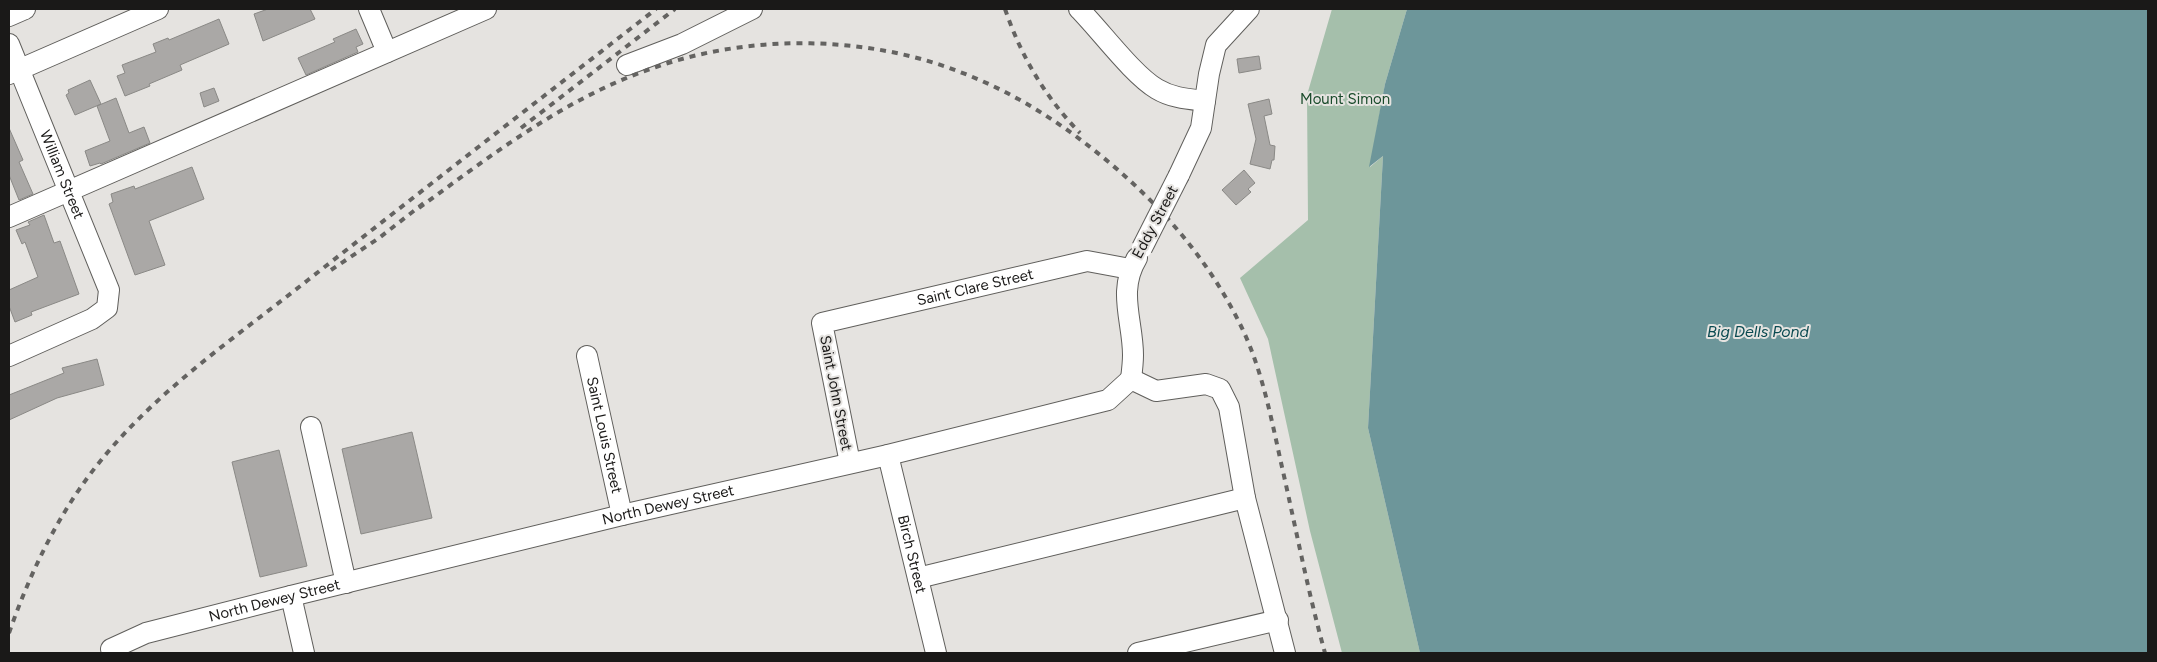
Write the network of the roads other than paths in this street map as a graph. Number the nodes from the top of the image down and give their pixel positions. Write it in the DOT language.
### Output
graph roads {
  1 [pos="25,9"];
  2 [pos="158,9"];
  3 [pos="369,9"];
  4 [pos="486,9"];
  5 [pos="752,9"];
  6 [pos="1080,9"];
  7 [pos="1249,9"];
  8 [pos="9,16"];
  9 [pos="124,16"];
  10 [pos="9,44"];
  11 [pos="387,52"];
  12 [pos="627,65"];
  13 [pos="14,72"];
  14 [pos="1205,101"];
  15 [pos="69,191"];
  16 [pos="9,217"];
  17 [pos="1130,269"];
  18 [pos="822,323"];
  19 [pos="9,356"];
  20 [pos="587,356"];
  21 [pos="1131,379"];
  22 [pos="311,426"];
  23 [pos="888,455"];
  24 [pos="850,463"];
  25 [pos="1244,498"];
  26 [pos="622,515"];
  27 [pos="918,578"];
  28 [pos="346,582"];
  29 [pos="291,596"];
  30 [pos="1278,620"];
  31 [pos="111,649"];
  32 [pos="304,653"];
  33 [pos="936,653"];
  34 [pos="1138,653"];
  35 [pos="1285,653"];
  1 -- 8 [label="street"];
  2 -- 9 [label="street"];
  3 -- 11 [label="street"];
  4 -- 11 [label="street"];
  5 -- 12 [label="street"];
  6 -- 14 [label="street"];
  7 -- 14 [label="street, Eddy Street"];
  9 -- 13 [label="street"];
  10 -- 13 [label="street, William Street"];
  11 -- 15 [label="street"];
  13 -- 15 [label="street, William Street"];
  14 -- 17 [label="street, Eddy Street, bridge"];
  15 -- 16 [label="street"];
  15 -- 19 [label="street, William Street"];
  17 -- 18 [label="street, Saint Clare Street"];
  17 -- 21 [label="street"];
  18 -- 24 [label="street, Saint John Street"];
  20 -- 26 [label="street, Saint Louis Street"];
  21 -- 23 [label="street, North Dewey Street"];
  21 -- 25 [label="street"];
  22 -- 28 [label="street"];
  23 -- 24 [label="street, North Dewey Street"];
  23 -- 27 [label="street, Birch Street"];
  24 -- 26 [label="street, North Dewey Street"];
  25 -- 27 [label="street"];
  25 -- 30 [label="street"];
  26 -- 28 [label="street, North Dewey Street"];
  27 -- 33 [label="street, Birch Street"];
  28 -- 29 [label="street, North Dewey Street"];
  29 -- 31 [label="street, North Dewey Street"];
  29 -- 32 [label="street"];
  30 -- 34 [label="street"];
  30 -- 35 [label="street"];
}
